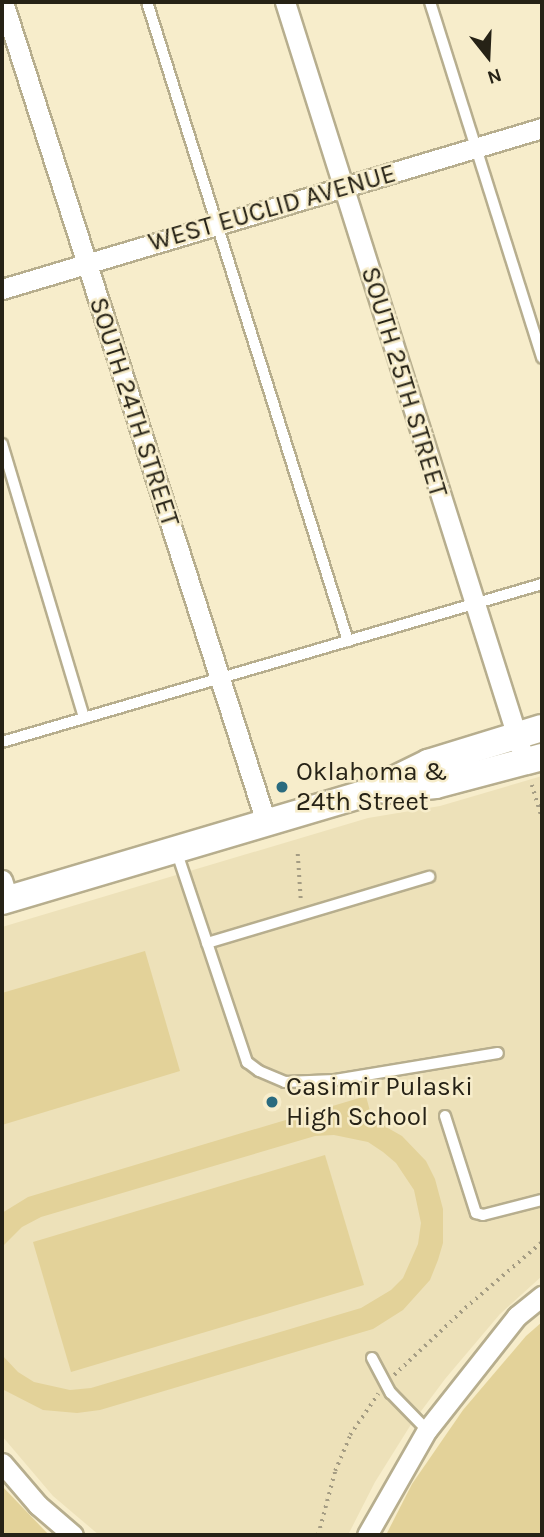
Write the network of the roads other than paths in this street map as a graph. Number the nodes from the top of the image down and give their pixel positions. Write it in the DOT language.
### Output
graph roads {
  1 [pos="3,2"];
  2 [pos="147,2"];
  3 [pos="285,2"];
  4 [pos="430,2"];
  5 [pos="542,128"];
  6 [pos="477,147"];
  7 [pos="343,187"];
  8 [pos="216,224"];
  9 [pos="87,263"];
  10 [pos="2,289"];
  11 [pos="542,358"];
  12 [pos="2,444"];
  13 [pos="542,584"];
  14 [pos="474,605"];
  15 [pos="348,641"];
  16 [pos="219,679"];
  17 [pos="84,718"];
  18 [pos="542,728"];
  19 [pos="517,736"];
  20 [pos="2,742"];
  21 [pos="533,768"];
  22 [pos="369,792"];
  23 [pos="266,822"];
  24 [pos="176,849"];
  25 [pos="429,877"];
  26 [pos="4,893"];
  27 [pos="207,943"];
  28 [pos="498,1053"];
  29 [pos="445,1116"];
  30 [pos="542,1200"];
  31 [pos="542,1296"];
  32 [pos="372,1357"];
  33 [pos="427,1430"];
  34 [pos="2,1462"];
  35 [pos="73,1535"];
  36 [pos="367,1535"];
  1 -- 9 [label="street, SOUTH 24TH STREET"];
  2 -- 8 [label="lane"];
  3 -- 7 [label="street, SOUTH 25TH STREET"];
  4 -- 6 [label="lane"];
  5 -- 6 [label="street, WEST EUCLID AVENUE"];
  6 -- 7 [label="street, WEST EUCLID AVENUE"];
  6 -- 11 [label="lane"];
  7 -- 8 [label="street, WEST EUCLID AVENUE"];
  7 -- 14 [label="street, SOUTH 25TH STREET"];
  8 -- 9 [label="street, WEST EUCLID AVENUE"];
  8 -- 15 [label="lane"];
  9 -- 10 [label="street, WEST EUCLID AVENUE"];
  9 -- 16 [label="street, SOUTH 24TH STREET"];
  12 -- 17 [label="lane"];
  13 -- 14 [label="lane"];
  14 -- 15 [label="lane"];
  14 -- 19 [label="street, SOUTH 25TH STREET"];
  15 -- 16 [label="lane"];
  16 -- 17 [label="lane"];
  16 -- 23 [label="street, SOUTH 24TH STREET"];
  17 -- 20 [label="lane"];
  18 -- 19 [label="main road"];
  19 -- 21 [label="street, SOUTH 25TH STREET"];
  19 -- 22 [label="main road"];
  21 -- 22 [label="main road"];
  22 -- 23 [label="main road"];
  23 -- 24 [label="main road"];
  24 -- 26 [label="main road"];
  24 -- 27 [label="lane"];
  25 -- 27 [label="lane"];
  27 -- 28 [label="lane"];
  29 -- 30 [label="lane"];
  31 -- 33 [label="street"];
  32 -- 33 [label="lane"];
  33 -- 36 [label="street"];
  34 -- 35 [label="street"];
}
